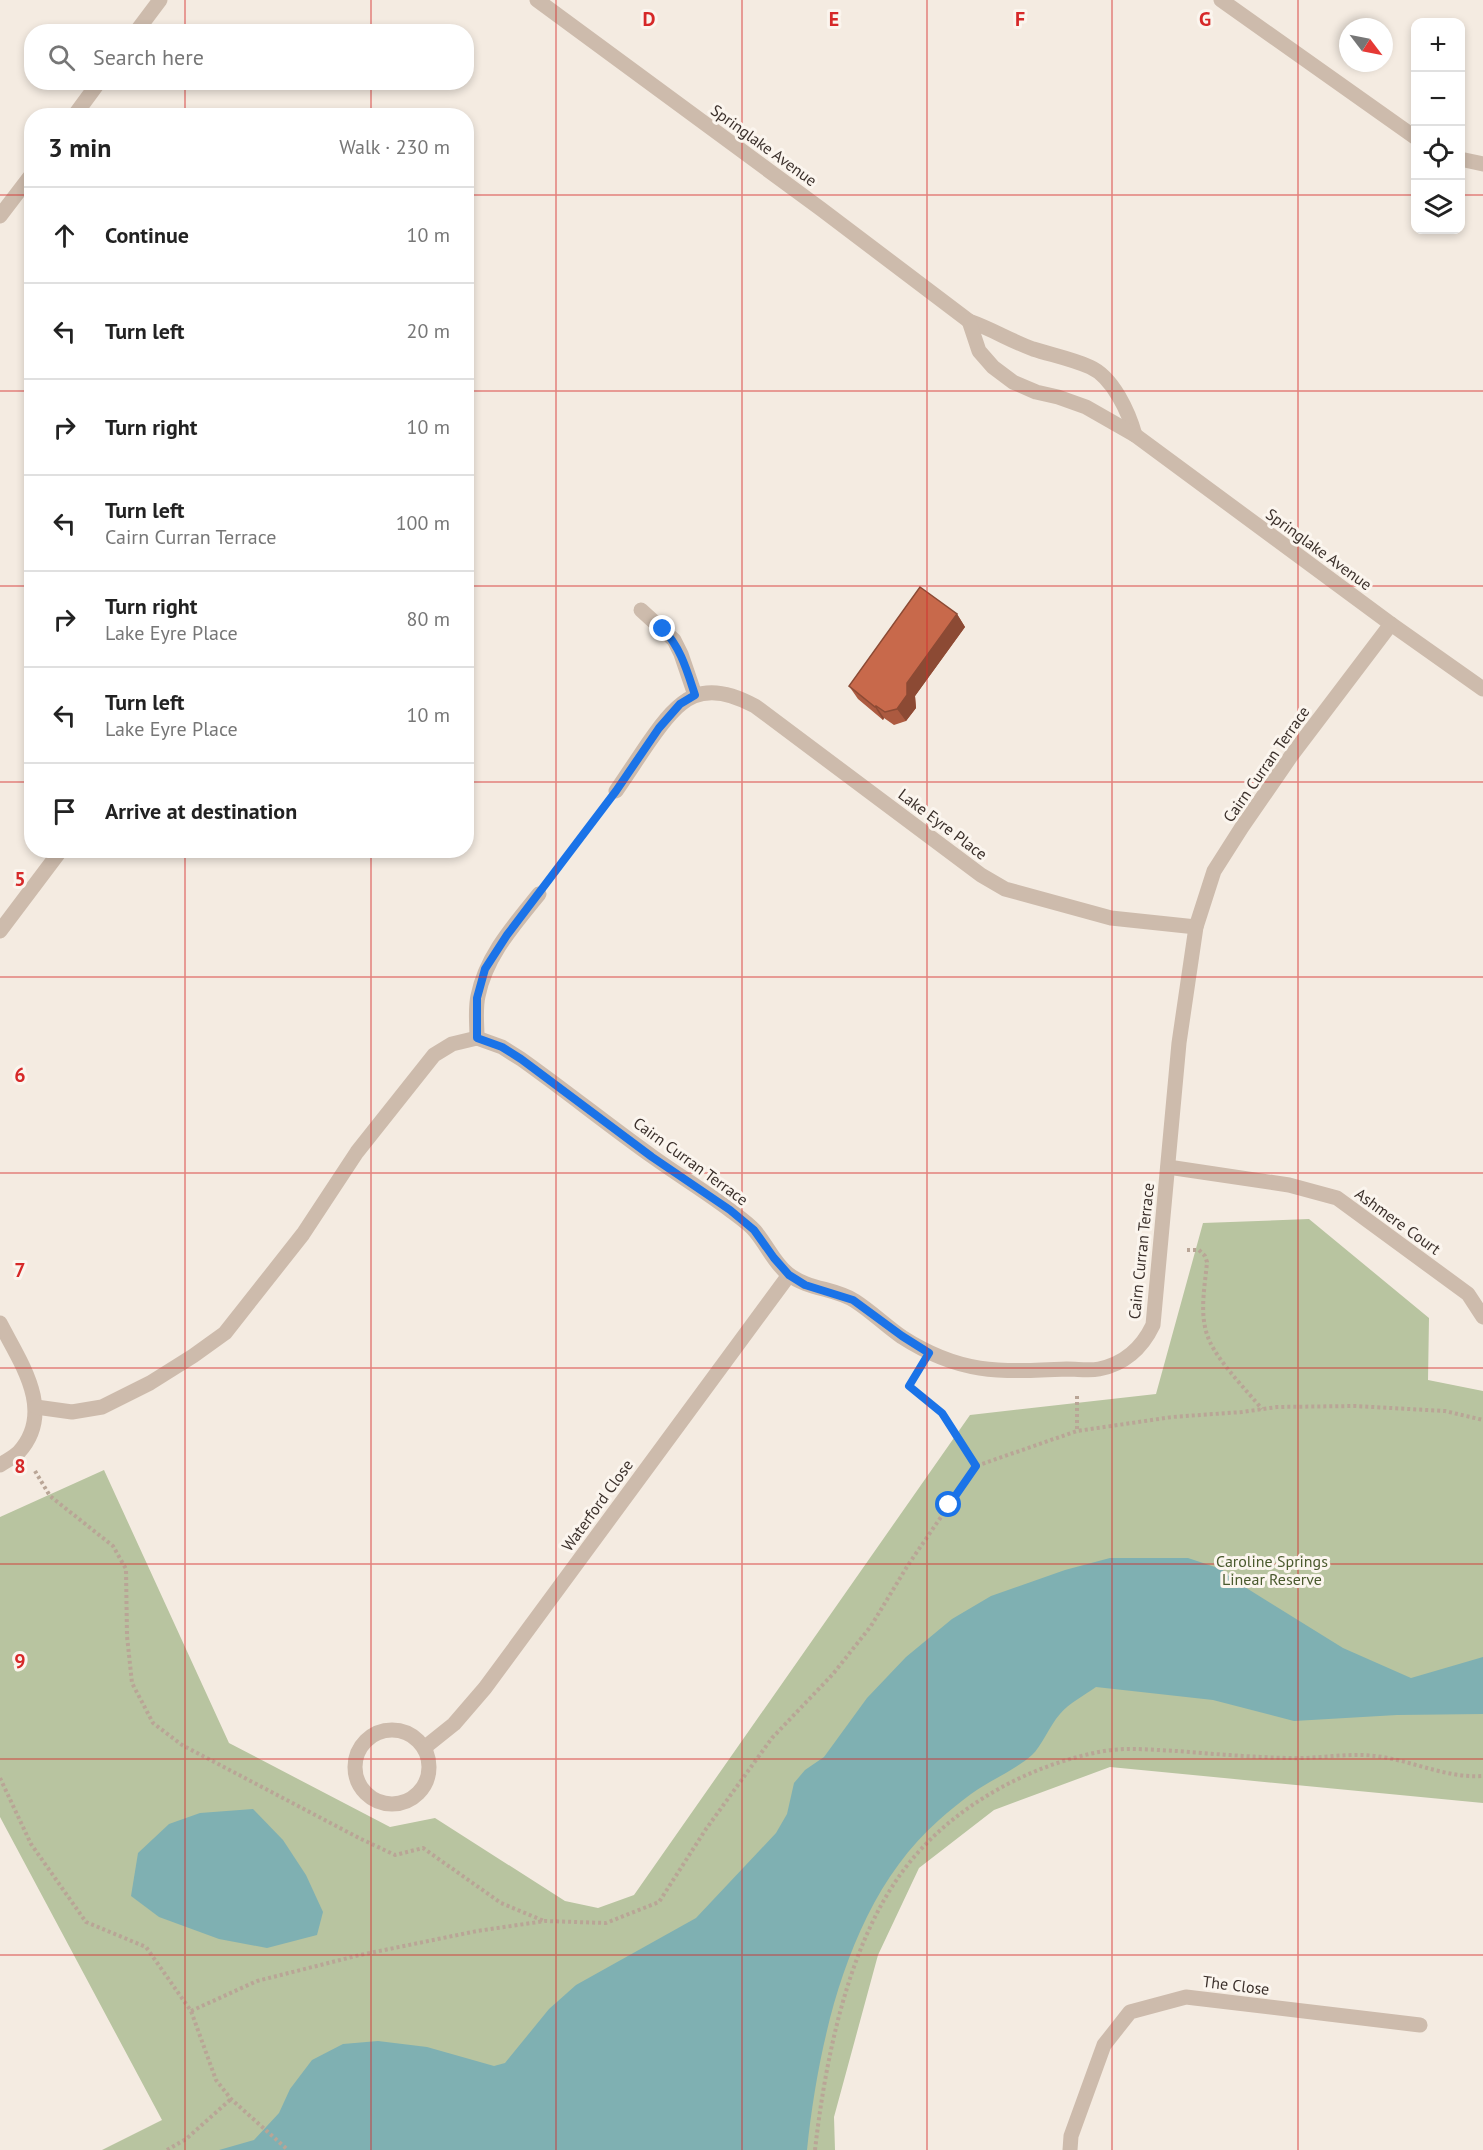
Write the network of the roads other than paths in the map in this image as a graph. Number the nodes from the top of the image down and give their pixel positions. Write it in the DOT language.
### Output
graph roads {
  1 [pos="160,0"];
  2 [pos="537,0"];
  3 [pos="1221,0"];
  4 [pos="142,24"];
  5 [pos="93,90"];
  6 [pos="81,108"];
  7 [pos="1411,134"];
  8 [pos="1465,160"];
  9 [pos="1483,164"];
  10 [pos="24,184"];
  11 [pos="0,216"];
  12 [pos="969,321"];
  13 [pos="1135,435"];
  14 [pos="641,610"];
  15 [pos="1391,624"];
  16 [pos="1483,689"];
  17 [pos="695,695"];
  18 [pos="616,791"];
  19 [pos="55,858"];
  20 [pos="539,894"];
  21 [pos="1196,927"];
  22 [pos="0,931"];
  23 [pos="477,1038"];
  24 [pos="1168,1167"];
  25 [pos="789,1275"];
  26 [pos="1483,1317"];
  27 [pos="0,1323"];
  28 [pos="36,1407"];
  29 [pos="0,1465"];
  30 [pos="424,1748"];
  31 [pos="1420,2025"];
  32 [pos="1070,2150"];
  1 -- 4 [label="street"];
  2 -- 12 [label="street, Springlake Avenue"];
  3 -- 7 [label="street"];
  5 -- 6 [label="street"];
  8 -- 9 [label="street"];
  10 -- 11 [label="street"];
  12 -- 13 [label="street, Springlake Avenue"];
  12 -- 13 [label="street, Springlake Avenue"];
  13 -- 15 [label="street, Springlake Avenue"];
  14 -- 17 [label="street"];
  15 -- 16 [label="street, Springlake Avenue"];
  15 -- 21 [label="street, Cairn Curran Terrace"];
  17 -- 18 [label="street"];
  17 -- 21 [label="street, Lake Eyre Place"];
  19 -- 22 [label="street"];
  20 -- 23 [label="street"];
  21 -- 24 [label="street, Cairn Curran Terrace"];
  23 -- 25 [label="street, Cairn Curran Terrace"];
  23 -- 28 [label="street"];
  24 -- 25 [label="street, Cairn Curran Terrace"];
  24 -- 26 [label="street, Ashmere Court"];
  25 -- 30 [label="street, Waterford Close"];
  27 -- 28 [label="street"];
  28 -- 29 [label="street"];
  30 -- 30 [label="street"];
  31 -- 32 [label="street, The Close"];
}
